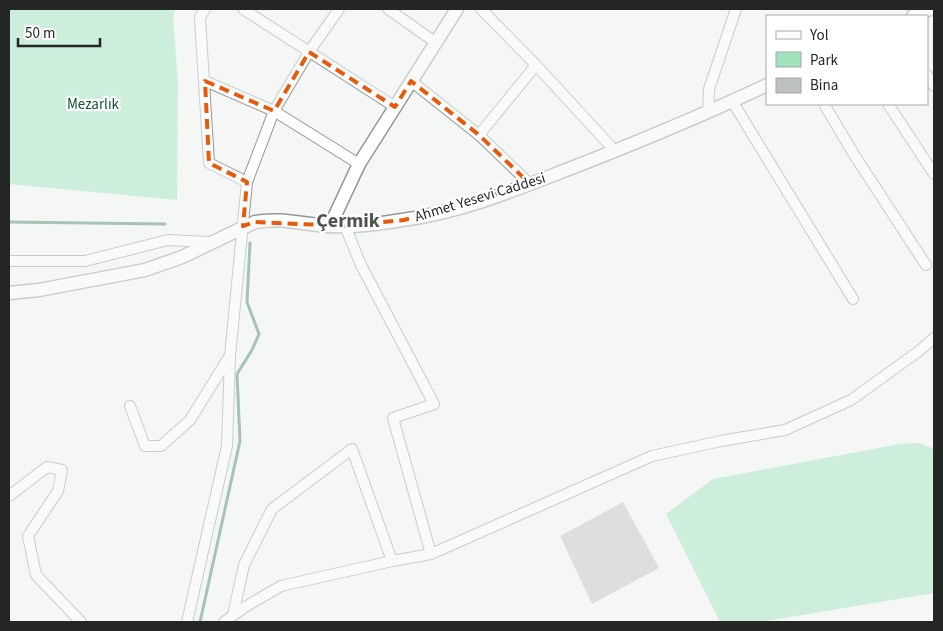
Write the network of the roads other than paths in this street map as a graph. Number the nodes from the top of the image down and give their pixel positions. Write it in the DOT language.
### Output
graph roads {
  1 [pos="205,9"];
  2 [pos="243,9"];
  3 [pos="339,9"];
  4 [pos="388,9"];
  5 [pos="457,9"];
  6 [pos="481,9"];
  7 [pos="736,9"];
  8 [pos="930,9"];
  9 [pos="916,15"];
  10 [pos="435,42"];
  11 [pos="309,52"];
  12 [pos="536,66"];
  13 [pos="205,81"];
  14 [pos="411,81"];
  15 [pos="766,85"];
  16 [pos="732,101"];
  17 [pos="825,105"];
  18 [pos="889,105"];
  19 [pos="395,107"];
  20 [pos="274,111"];
  21 [pos="708,112"];
  22 [pos="479,135"];
  23 [pos="615,151"];
  24 [pos="358,164"];
  25 [pos="934,174"];
  26 [pos="247,182"];
  27 [pos="530,184"];
  28 [pos="243,226"];
  29 [pos="330,226"];
  30 [pos="345,226"];
  31 [pos="209,242"];
  32 [pos="9,260"];
  33 [pos="926,265"];
  34 [pos="9,293"];
  35 [pos="853,299"];
  36 [pos="934,338"];
  37 [pos="230,356"];
  38 [pos="130,406"];
  39 [pos="9,496"];
  40 [pos="431,554"];
  41 [pos="392,561"];
  42 [pos="234,615"];
  43 [pos="81,622"];
  44 [pos="187,622"];
  45 [pos="224,622"];
  1 -- 13 [label="street"];
  2 -- 11 [label="street"];
  3 -- 11 [label="street"];
  4 -- 10 [label="street"];
  5 -- 10 [label="street"];
  6 -- 12 [label="street"];
  7 -- 21 [label="street"];
  8 -- 9 [label="street"];
  10 -- 14 [label="street"];
  11 -- 19 [label="street"];
  11 -- 20 [label="street"];
  12 -- 22 [label="street"];
  12 -- 23 [label="street"];
  13 -- 20 [label="street"];
  13 -- 26 [label="street"];
  14 -- 19 [label="street"];
  14 -- 22 [label="street"];
  15 -- 16 [label="street, Ahmet Yesevi Caddesi"];
  16 -- 21 [label="street, Ahmet Yesevi Caddesi"];
  16 -- 35 [label="street"];
  17 -- 33 [label="street"];
  18 -- 25 [label="street"];
  19 -- 24 [label="street"];
  20 -- 24 [label="street"];
  20 -- 26 [label="street"];
  21 -- 23 [label="street, Ahmet Yesevi Caddesi"];
  22 -- 27 [label="street"];
  23 -- 27 [label="street, Ahmet Yesevi Caddesi"];
  24 -- 29 [label="street"];
  26 -- 28 [label="street"];
  27 -- 30 [label="street, Ahmet Yesevi Caddesi"];
  28 -- 29 [label="street, Ahmet Yesevi Caddesi"];
  28 -- 31 [label="street, Ahmet Yesevi Caddesi"];
  28 -- 37 [label="street"];
  29 -- 30 [label="street, Ahmet Yesevi Caddesi"];
  30 -- 40 [label="street"];
  31 -- 32 [label="street"];
  31 -- 34 [label="street, Ahmet Yesevi Caddesi"];
  36 -- 40 [label="street"];
  37 -- 38 [label="street"];
  37 -- 44 [label="street"];
  39 -- 43 [label="street"];
  40 -- 41 [label="street"];
  41 -- 42 [label="street"];
  41 -- 42 [label="street"];
  42 -- 45 [label="street"];
}
